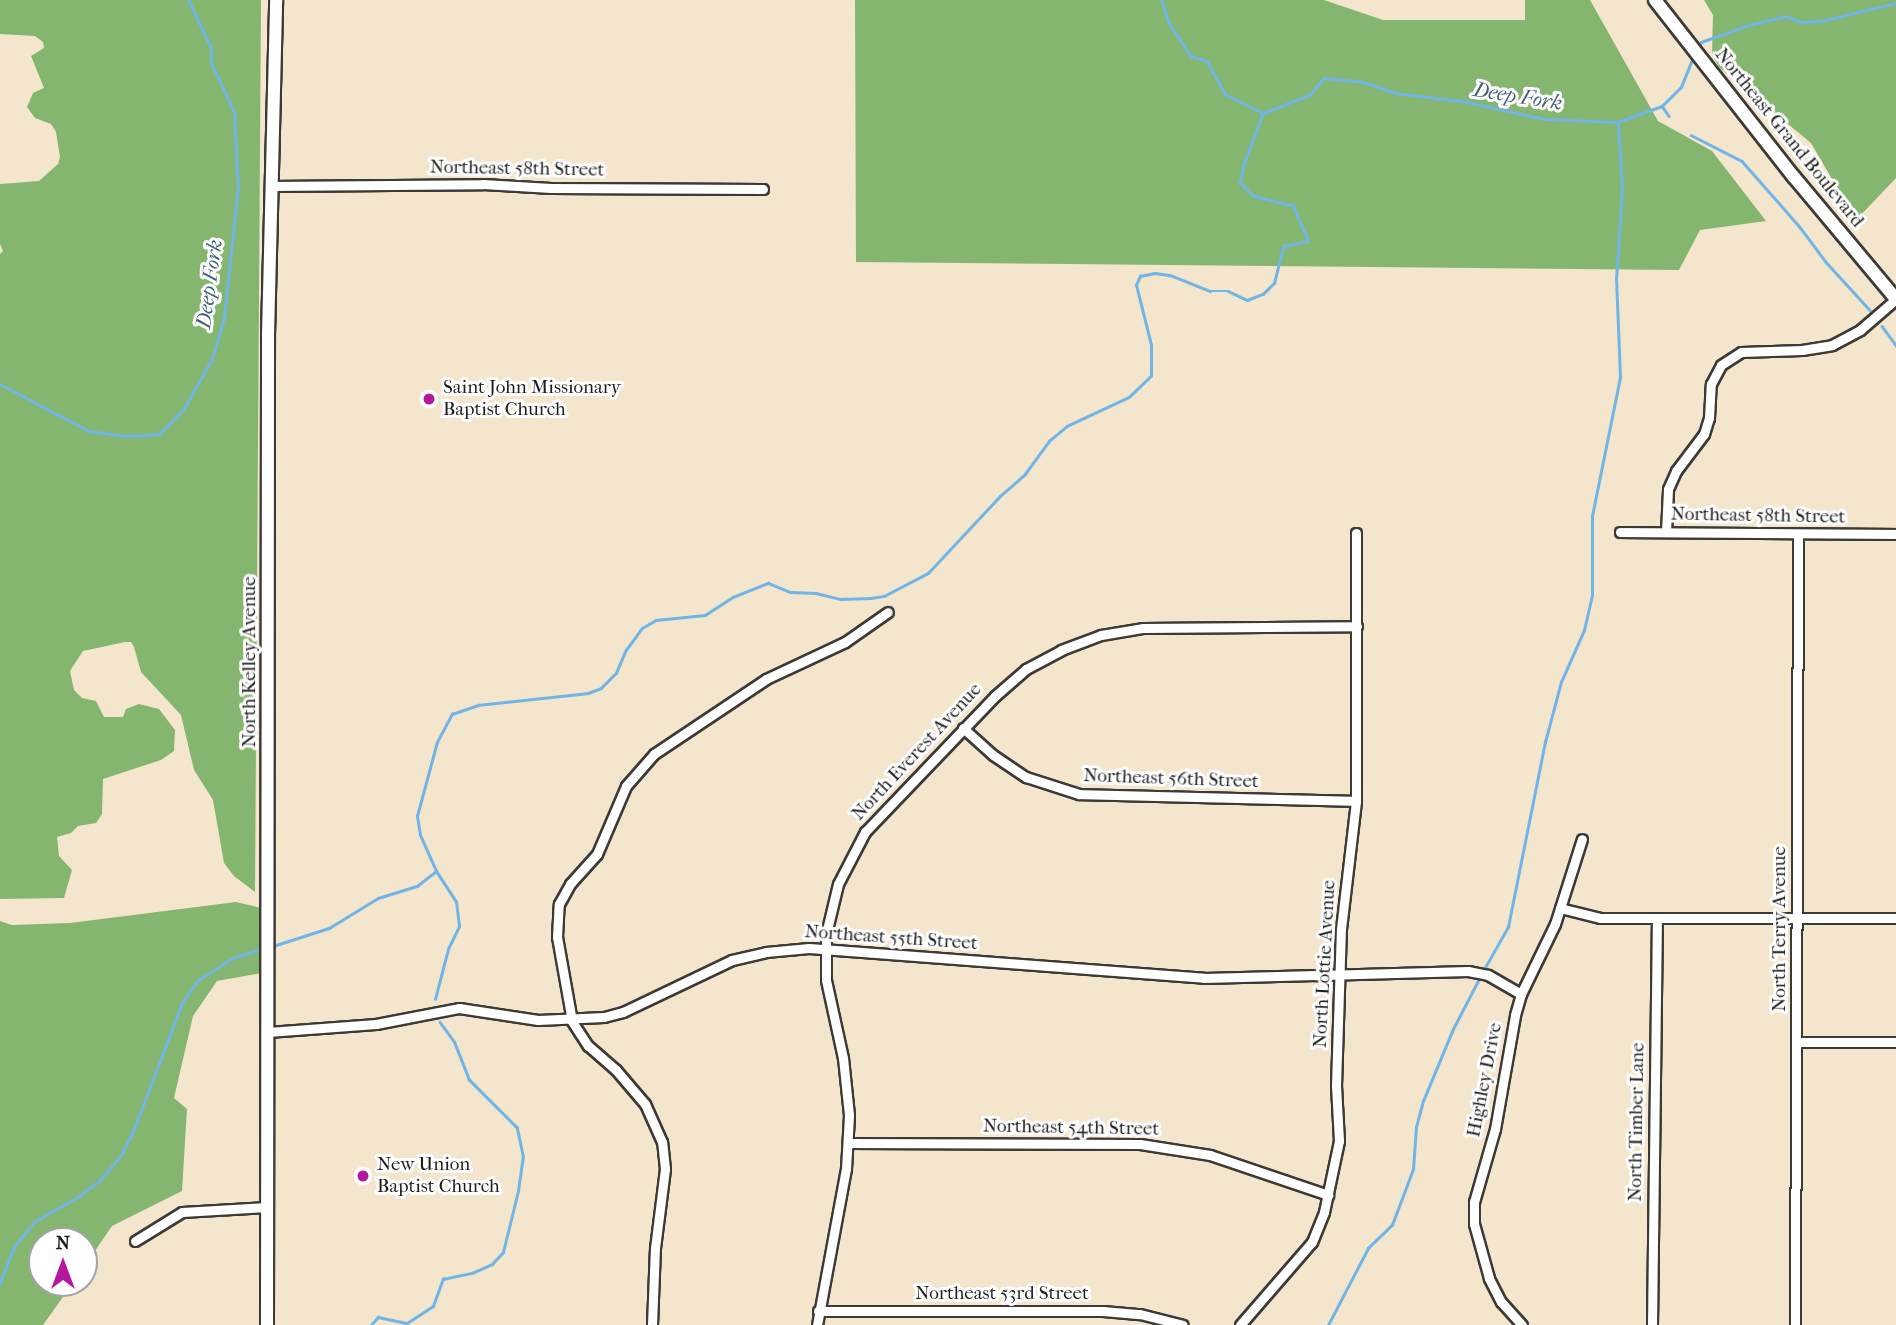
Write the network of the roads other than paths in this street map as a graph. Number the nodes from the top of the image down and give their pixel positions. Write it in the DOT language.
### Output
graph roads {
  1 [pos="276,0"];
  2 [pos="1654,0"];
  3 [pos="270,186"];
  4 [pos="763,188"];
  5 [pos="1896,299"];
  6 [pos="1619,532"];
  7 [pos="1665,532"];
  8 [pos="1356,533"];
  9 [pos="1798,534"];
  10 [pos="1896,534"];
  11 [pos="888,612"];
  12 [pos="1357,626"];
  13 [pos="963,727"];
  14 [pos="1356,801"];
  15 [pos="1582,839"];
  16 [pos="1560,908"];
  17 [pos="1797,918"];
  18 [pos="1896,918"];
  19 [pos="1657,919"];
  20 [pos="825,949"];
  21 [pos="1340,975"];
  22 [pos="1521,994"];
  23 [pos="572,1021"];
  24 [pos="268,1032"];
  25 [pos="1797,1042"];
  26 [pos="1896,1042"];
  27 [pos="848,1143"];
  28 [pos="1328,1195"];
  29 [pos="267,1207"];
  30 [pos="135,1241"];
  31 [pos="818,1311"];
  32 [pos="267,1325"];
  33 [pos="652,1325"];
  34 [pos="817,1325"];
  35 [pos="1184,1325"];
  36 [pos="1240,1325"];
  37 [pos="1522,1325"];
  38 [pos="1652,1325"];
  39 [pos="1795,1325"];
  1 -- 3 [label="street, North Kelley Avenue"];
  2 -- 5 [label="street, Northeast Grand Boulevard"];
  3 -- 4 [label="street, Northeast 58th Street"];
  3 -- 24 [label="street, North Kelley Avenue"];
  5 -- 7 [label="street"];
  6 -- 7 [label="street, Northeast 58th Street"];
  7 -- 9 [label="street, Northeast 58th Street"];
  8 -- 12 [label="street, North Lottie Avenue"];
  9 -- 10 [label="street, Northeast 58th Street"];
  9 -- 17 [label="street, North Terry Avenue"];
  11 -- 23 [label="street"];
  12 -- 13 [label="street, North Everest Avenue"];
  12 -- 14 [label="street, North Lottie Avenue"];
  13 -- 14 [label="street, Northeast 56th Street"];
  13 -- 20 [label="street, North Everest Avenue"];
  14 -- 21 [label="street, North Lottie Avenue"];
  15 -- 16 [label="street, Highley Drive"];
  16 -- 19 [label="street"];
  16 -- 22 [label="street, Highley Drive"];
  17 -- 18 [label="street"];
  17 -- 19 [label="street"];
  17 -- 25 [label="street, North Terry Avenue"];
  19 -- 38 [label="street, North Timber Lane"];
  20 -- 21 [label="street, Northeast 55th Street"];
  20 -- 23 [label="street, Northeast 55th Street"];
  20 -- 27 [label="street, North Everest Avenue"];
  21 -- 22 [label="street, Northeast 55th Street"];
  21 -- 28 [label="street, North Lottie Avenue"];
  22 -- 37 [label="street, Highley Drive"];
  23 -- 24 [label="street, Northeast 55th Street"];
  23 -- 33 [label="street"];
  24 -- 29 [label="street, North Kelley Avenue"];
  25 -- 26 [label="street"];
  25 -- 39 [label="street, North Terry Avenue"];
  27 -- 28 [label="street, Northeast 54th Street"];
  27 -- 31 [label="street, North Everest Avenue"];
  28 -- 36 [label="street, North Lottie Avenue"];
  29 -- 30 [label="street"];
  29 -- 32 [label="street, North Kelley Avenue"];
  31 -- 34 [label="street, North Everest Avenue"];
  31 -- 35 [label="street, Northeast 53rd Street"];
}
